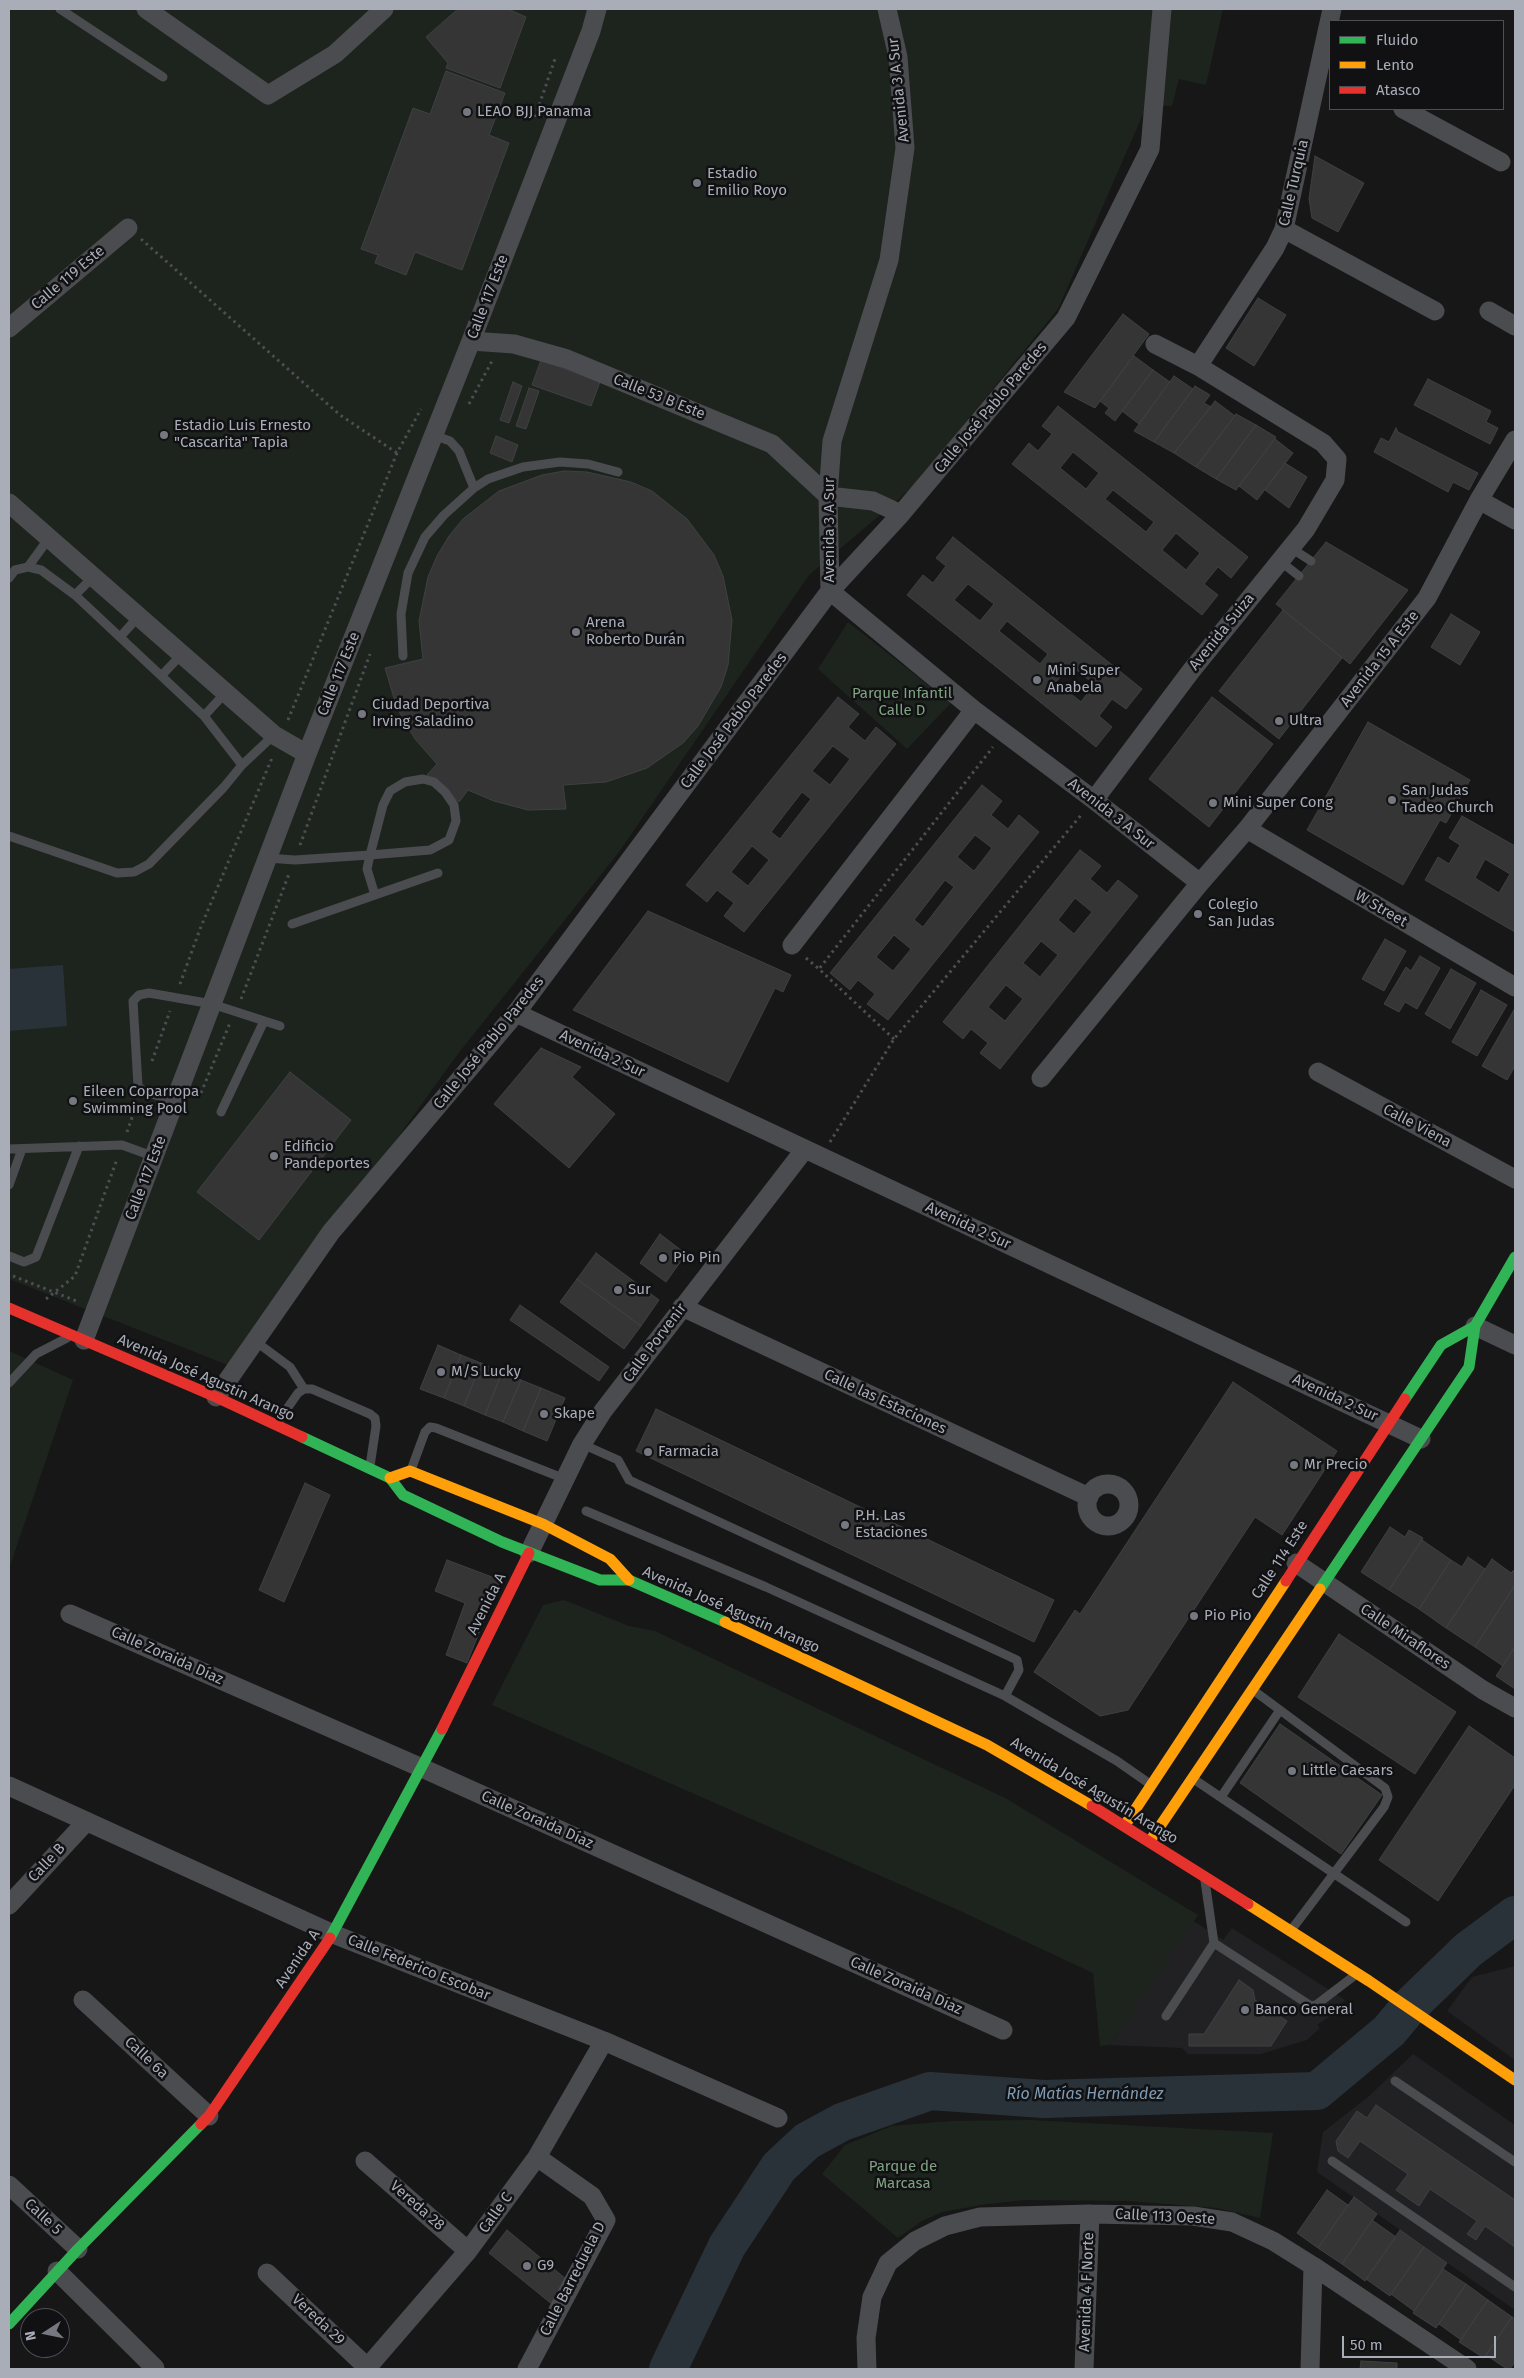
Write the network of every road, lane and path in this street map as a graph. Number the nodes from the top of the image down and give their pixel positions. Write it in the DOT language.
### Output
graph roads {
  1 [pos="60,9"];
  2 [pos="146,9"];
  3 [pos="384,9"];
  4 [pos="597,9"];
  5 [pos="888,9"];
  6 [pos="1162,9"];
  7 [pos="1329,34"];
  8 [pos="1325,67"];
  9 [pos="163,77"];
  10 [pos="1405,110"];
  11 [pos="1501,162"];
  12 [pos="128,228"];
  13 [pos="1284,229"];
  14 [pos="1435,310"];
  15 [pos="1489,311"];
  16 [pos="1515,326"];
  17 [pos="9,328"];
  18 [pos="471,341"];
  19 [pos="514,344"];
  20 [pos="1155,344"];
  21 [pos="1198,366"];
  22 [pos="466,409"];
  23 [pos="434,435"];
  24 [pos="1515,440"];
  25 [pos="618,472"];
  26 [pos="474,488"];
  27 [pos="828,496"];
  28 [pos="1479,500"];
  29 [pos="9,503"];
  30 [pos="902,514"];
  31 [pos="1515,520"];
  32 [pos="49,538"];
  33 [pos="1286,554"];
  34 [pos="1311,561"];
  35 [pos="28,567"];
  36 [pos="1299,576"];
  37 [pos="93,577"];
  38 [pos="9,578"];
  39 [pos="830,591"];
  40 [pos="75,595"];
  41 [pos="139,616"];
  42 [pos="120,637"];
  43 [pos="370,653"];
  44 [pos="182,654"];
  45 [pos="403,656"];
  46 [pos="162,675"];
  47 [pos="226,692"];
  48 [pos="974,710"];
  49 [pos="204,716"];
  50 [pos="1004,732"];
  51 [pos="278,737"];
  52 [pos="307,754"];
  53 [pos="242,765"];
  54 [pos="1094,800"];
  55 [pos="1247,829"];
  56 [pos="9,836"];
  57 [pos="370,855"];
  58 [pos="267,858"];
  59 [pos="294,860"];
  60 [pos="438,873"];
  61 [pos="1200,883"];
  62 [pos="375,895"];
  63 [pos="292,924"];
  64 [pos="792,945"];
  65 [pos="1515,987"];
  66 [pos="176,996"];
  67 [pos="212,1004"];
  68 [pos="235,1011"];
  69 [pos="516,1013"];
  70 [pos="264,1021"];
  71 [pos="280,1026"];
  72 [pos="894,1039"];
  73 [pos="1318,1072"];
  74 [pos="1041,1078"];
  75 [pos="142,1090"];
  76 [pos="176,1102"];
  77 [pos="197,1102"];
  78 [pos="221,1112"];
  79 [pos="79,1146"];
  80 [pos="122,1146"];
  81 [pos="9,1149"];
  82 [pos="22,1149"];
  83 [pos="805,1150"];
  84 [pos="155,1157"];
  85 [pos="825,1159"];
  86 [pos="1515,1179"];
  87 [pos="9,1185"];
  88 [pos="9,1256"];
  89 [pos="1515,1257"];
  90 [pos="9,1274"];
  91 [pos="54,1293"];
  92 [pos="682,1307"];
  93 [pos="9,1308"];
  94 [pos="96,1308"];
  95 [pos="26,1316"];
  96 [pos="1475,1326"];
  97 [pos="78,1337"];
  98 [pos="256,1341"];
  99 [pos="1515,1345"];
  100 [pos="9,1383"];
  101 [pos="304,1389"];
  102 [pos="216,1397"];
  103 [pos="1389,1424"];
  104 [pos="275,1425"];
  105 [pos="1421,1439"];
  106 [pos="582,1444"];
  107 [pos="369,1468"];
  108 [pos="410,1471"];
  109 [pos="390,1478"];
  110 [pos="565,1479"];
  111 [pos="1089,1497"];
  112 [pos="586,1511"];
  113 [pos="543,1524"];
  114 [pos="529,1553"];
  115 [pos="1296,1563"];
  116 [pos="628,1580"];
  117 [pos="1324,1583"];
  118 [pos="70,1614"];
  119 [pos="1252,1690"];
  120 [pos="1005,1696"];
  121 [pos="1515,1708"];
  122 [pos="1280,1710"];
  123 [pos="422,1768"];
  124 [pos="1193,1778"];
  125 [pos="1151,1785"];
  126 [pos="9,1786"];
  127 [pos="1221,1797"];
  128 [pos="86,1822"];
  129 [pos="1125,1825"];
  130 [pos="1150,1841"];
  131 [pos="1335,1872"];
  132 [pos="1204,1876"];
  133 [pos="9,1905"];
  134 [pos="1406,1922"];
  135 [pos="1291,1931"];
  136 [pos="333,1934"];
  137 [pos="1214,1943"];
  138 [pos="1357,1974"];
  139 [pos="83,2000"];
  140 [pos="1166,2016"];
  141 [pos="1003,2030"];
  142 [pos="604,2041"];
  143 [pos="1512,2075"];
  144 [pos="1395,2080"];
  145 [pos="210,2116"];
  146 [pos="778,2118"];
  147 [pos="536,2157"];
  148 [pos="365,2161"];
  149 [pos="1332,2161"];
  150 [pos="1515,2162"];
  151 [pos="9,2185"];
  152 [pos="1090,2214"];
  153 [pos="78,2249"];
  154 [pos="468,2251"];
  155 [pos="1313,2266"];
  156 [pos="57,2272"];
  157 [pos="267,2273"];
  158 [pos="1515,2287"];
  159 [pos="9,2324"];
  160 [pos="155,2368"];
  161 [pos="367,2368"];
  162 [pos="527,2369"];
  163 [pos="866,2369"];
  164 [pos="1084,2369"];
  165 [pos="1310,2369"];
  166 [pos="1467,2369"];
  1 -- 9 [label="lane"];
  2 -- 3 [label="street"];
  4 -- 18 [label="street, Calle 117 Este"];
  5 -- 27 [label="street, Avenida 3 A Sur"];
  6 -- 30 [label="street, Calle José Pablo Paredes"];
  7 -- 8 [label="street, Calle Turquia"];
  8 -- 13 [label="street, Calle Turquia"];
  10 -- 11 [label="street"];
  12 -- 17 [label="street, Calle 119 Este"];
  12 -- 51 [label="path"];
  13 -- 14 [label="street"];
  13 -- 21 [label="street, Calle Turquia"];
  15 -- 16 [label="street"];
  18 -- 19 [label="street, Calle 53 B Este"];
  18 -- 23 [label="street, Calle 117 Este"];
  19 -- 22 [label="path"];
  19 -- 27 [label="street, Calle 53 B Este"];
  20 -- 21 [label="street"];
  21 -- 33 [label="street, Avenida Suiza"];
  23 -- 26 [label="lane"];
  23 -- 52 [label="street, Calle 117 Este"];
  24 -- 28 [label="street, Avenida 15 A Este"];
  25 -- 26 [label="lane"];
  26 -- 45 [label="lane"];
  27 -- 30 [label="street"];
  27 -- 39 [label="street, Avenida 3 A Sur"];
  28 -- 31 [label="street"];
  28 -- 55 [label="street, Avenida 15 A Este"];
  29 -- 32 [label="street"];
  30 -- 39 [label="street, Calle José Pablo Paredes"];
  32 -- 35 [label="lane"];
  32 -- 37 [label="street"];
  33 -- 34 [label="lane"];
  33 -- 36 [label="lane"];
  33 -- 54 [label="street, Avenida Suiza"];
  35 -- 38 [label="lane"];
  35 -- 40 [label="lane"];
  37 -- 40 [label="lane"];
  37 -- 41 [label="street"];
  39 -- 48 [label="street, Avenida 3 A Sur"];
  39 -- 69 [label="street, Calle José Pablo Paredes"];
  40 -- 42 [label="lane"];
  41 -- 42 [label="lane"];
  41 -- 44 [label="street"];
  42 -- 46 [label="lane"];
  43 -- 59 [label="path"];
  44 -- 46 [label="lane"];
  44 -- 47 [label="street"];
  46 -- 49 [label="lane"];
  47 -- 49 [label="lane"];
  47 -- 51 [label="street"];
  48 -- 50 [label="street, Avenida 3 A Sur"];
  48 -- 64 [label="street"];
  49 -- 53 [label="lane"];
  50 -- 54 [label="street, Avenida 3 A Sur"];
  50 -- 72 [label="path"];
  51 -- 52 [label="street"];
  51 -- 53 [label="lane"];
  51 -- 66 [label="path"];
  52 -- 58 [label="street, Calle 117 Este"];
  53 -- 56 [label="lane"];
  54 -- 61 [label="street, Avenida 3 A Sur"];
  54 -- 72 [label="path"];
  55 -- 61 [label="street, Avenida 15 A Este"];
  55 -- 65 [label="street, W Street"];
  57 -- 57 [label="lane"];
  57 -- 59 [label="lane"];
  57 -- 62 [label="lane"];
  58 -- 59 [label="lane"];
  58 -- 67 [label="street, Calle 117 Este"];
  59 -- 68 [label="path"];
  60 -- 62 [label="lane"];
  61 -- 74 [label="street, Avenida 15 A Este"];
  62 -- 63 [label="lane"];
  66 -- 67 [label="lane"];
  66 -- 75 [label="path"];
  66 -- 75 [label="lane"];
  67 -- 68 [label="lane"];
  67 -- 76 [label="street, Calle 117 Este"];
  68 -- 70 [label="lane"];
  68 -- 77 [label="path"];
  69 -- 83 [label="street, Avenida 2 Sur"];
  69 -- 98 [label="street, Calle José Pablo Paredes"];
  70 -- 71 [label="lane"];
  70 -- 78 [label="lane"];
  72 -- 85 [label="path"];
  73 -- 86 [label="street, Calle Viena"];
  75 -- 76 [label="lane"];
  75 -- 80 [label="path"];
  76 -- 84 [label="street, Calle 117 Este"];
  79 -- 80 [label="lane"];
  79 -- 82 [label="lane"];
  79 -- 88 [label="lane"];
  80 -- 84 [label="lane"];
  80 -- 91 [label="path"];
  81 -- 82 [label="lane"];
  82 -- 87 [label="lane"];
  83 -- 85 [label="street, Avenida 2 Sur"];
  83 -- 92 [label="street, Calle Porvenir"];
  84 -- 94 [label="street, Calle 117 Este"];
  85 -- 103 [label="street, Avenida 2 Sur"];
  89 -- 96 [label="street"];
  90 -- 91 [label="path"];
  91 -- 94 [label="path"];
  91 -- 95 [label="path"];
  92 -- 106 [label="street, Calle Porvenir"];
  92 -- 111 [label="street, Calle las Estaciones"];
  93 -- 95 [label="street, Avenida José Agustín Arango"];
  94 -- 97 [label="street, Calle 117 Este"];
  95 -- 97 [label="street, Avenida José Agustín Arango"];
  96 -- 99 [label="street"];
  96 -- 103 [label="street, Calle 114 Este"];
  96 -- 105 [label="street"];
  97 -- 100 [label="lane"];
  97 -- 102 [label="street, Avenida José Agustín Arango"];
  98 -- 101 [label="lane"];
  98 -- 102 [label="street, Calle José Pablo Paredes"];
  101 -- 104 [label="lane"];
  101 -- 107 [label="lane"];
  102 -- 104 [label="street, Avenida José Agustín Arango"];
  103 -- 105 [label="street, Avenida 2 Sur"];
  103 -- 115 [label="street, Calle 114 Este"];
  104 -- 107 [label="street, Avenida José Agustín Arango"];
  105 -- 117 [label="street"];
  106 -- 110 [label="street, Calle Porvenir"];
  106 -- 120 [label="lane"];
  107 -- 109 [label="street, Avenida José Agustín Arango"];
  108 -- 109 [label="street"];
  108 -- 110 [label="lane"];
  108 -- 113 [label="street, Avenida José Agustín Arango"];
  109 -- 114 [label="street, Avenida José Agustín Arango"];
  110 -- 113 [label="street, Calle Porvenir"];
  112 -- 120 [label="lane"];
  113 -- 114 [label="street, Calle Porvenir"];
  113 -- 116 [label="street, Avenida José Agustín Arango"];
  114 -- 116 [label="street, Avenida José Agustín Arango"];
  114 -- 123 [label="street, Avenida A"];
  115 -- 117 [label="street, Calle Miraflores"];
  115 -- 125 [label="street, Calle 114 Este"];
  116 -- 129 [label="street, Avenida José Agustín Arango"];
  117 -- 119 [label="street"];
  117 -- 121 [label="street, Calle Miraflores"];
  118 -- 123 [label="street, Calle Zoraida Díaz"];
  119 -- 122 [label="lane"];
  119 -- 124 [label="street"];
  120 -- 125 [label="lane"];
  122 -- 127 [label="lane"];
  122 -- 131 [label="lane"];
  123 -- 136 [label="street, Avenida A"];
  123 -- 141 [label="street, Calle Zoraida Díaz"];
  124 -- 127 [label="lane"];
  124 -- 130 [label="street"];
  125 -- 129 [label="street, Calle 114 Este"];
  126 -- 128 [label="street, Calle Federico Escobar"];
  127 -- 131 [label="lane"];
  128 -- 133 [label="street, Calle B"];
  128 -- 136 [label="street, Calle Federico Escobar"];
  129 -- 130 [label="street, Avenida José Agustín Arango"];
  130 -- 132 [label="street, Avenida José Agustín Arango"];
  131 -- 134 [label="lane"];
  131 -- 135 [label="lane"];
  132 -- 135 [label="street, Avenida José Agustín Arango"];
  132 -- 137 [label="lane"];
  135 -- 138 [label="street, Avenida José Agustín Arango"];
  136 -- 142 [label="street, Calle Federico Escobar"];
  136 -- 145 [label="street, Avenida A"];
  137 -- 138 [label="lane"];
  137 -- 140 [label="lane"];
  138 -- 143 [label="street, Avenida José Agustín Arango"];
  139 -- 145 [label="street, Calle 6a"];
  142 -- 146 [label="street, Calle Federico Escobar"];
  142 -- 147 [label="street, Calle C"];
  144 -- 150 [label="lane"];
  145 -- 153 [label="street, Avenida A"];
  147 -- 154 [label="street, Calle C"];
  147 -- 162 [label="street, Calle Barreduela D"];
  148 -- 154 [label="street, Vereda 28"];
  149 -- 158 [label="lane"];
  151 -- 153 [label="street, Calle 5"];
  152 -- 155 [label="street, Calle 113 Oeste"];
  152 -- 163 [label="street, Calle 113 Oeste"];
  152 -- 164 [label="street, Avenida 4 F Norte"];
  153 -- 156 [label="street, Avenida A"];
  154 -- 161 [label="street, Calle C"];
  155 -- 165 [label="street"];
  155 -- 166 [label="street, Calle 113 Oeste"];
  156 -- 159 [label="street, Avenida A"];
  156 -- 160 [label="street"];
  157 -- 161 [label="street, Vereda 29"];
}
